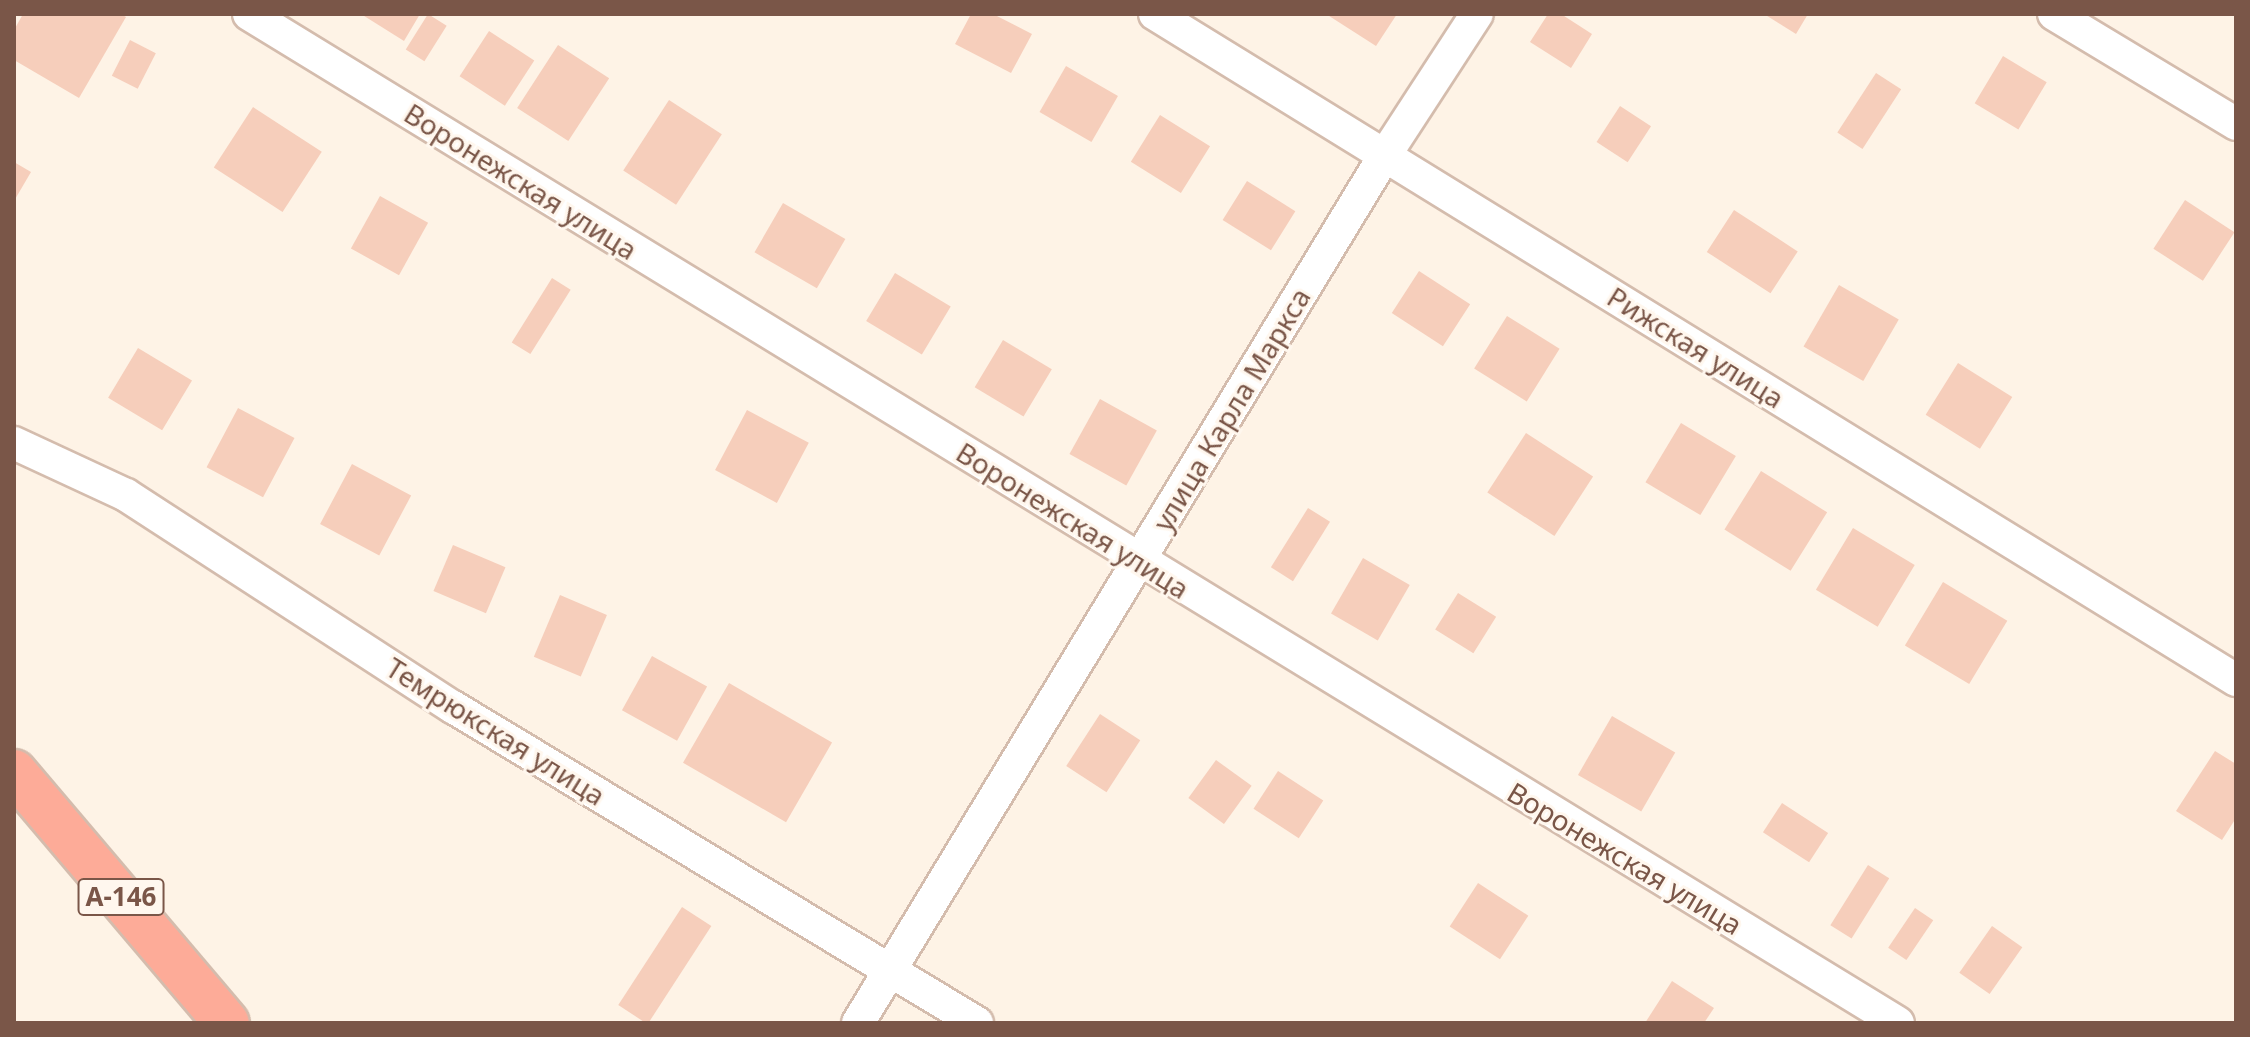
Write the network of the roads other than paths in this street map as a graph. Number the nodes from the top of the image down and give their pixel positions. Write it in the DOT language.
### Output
graph roads {
  1 [pos="249,14"];
  2 [pos="1155,14"];
  3 [pos="1477,14"];
  4 [pos="2054,14"];
  5 [pos="2236,124"];
  6 [pos="1385,155"];
  7 [pos="14,443"];
  8 [pos="1139,560"];
  9 [pos="2236,680"];
  10 [pos="14,772"];
  11 [pos="891,971"];
  12 [pos="227,1023"];
  13 [pos="858,1023"];
  14 [pos="977,1023"];
  15 [pos="1898,1023"];
  1 -- 8 [label="street, Воронежская улица"];
  2 -- 6 [label="street, Рижская улица"];
  3 -- 6 [label="street, улица Карла Маркса"];
  4 -- 5 [label="street"];
  6 -- 8 [label="street, улица Карла Маркса"];
  6 -- 9 [label="street, Рижская улица"];
  7 -- 11 [label="street, Темрюкская улица"];
  8 -- 11 [label="street, улица Карла Маркса"];
  8 -- 15 [label="street, Воронежская улица"];
  10 -- 12 [label="highway, А-146"];
  11 -- 13 [label="street, улица Карла Маркса"];
  11 -- 14 [label="street, Темрюкская улица"];
}
